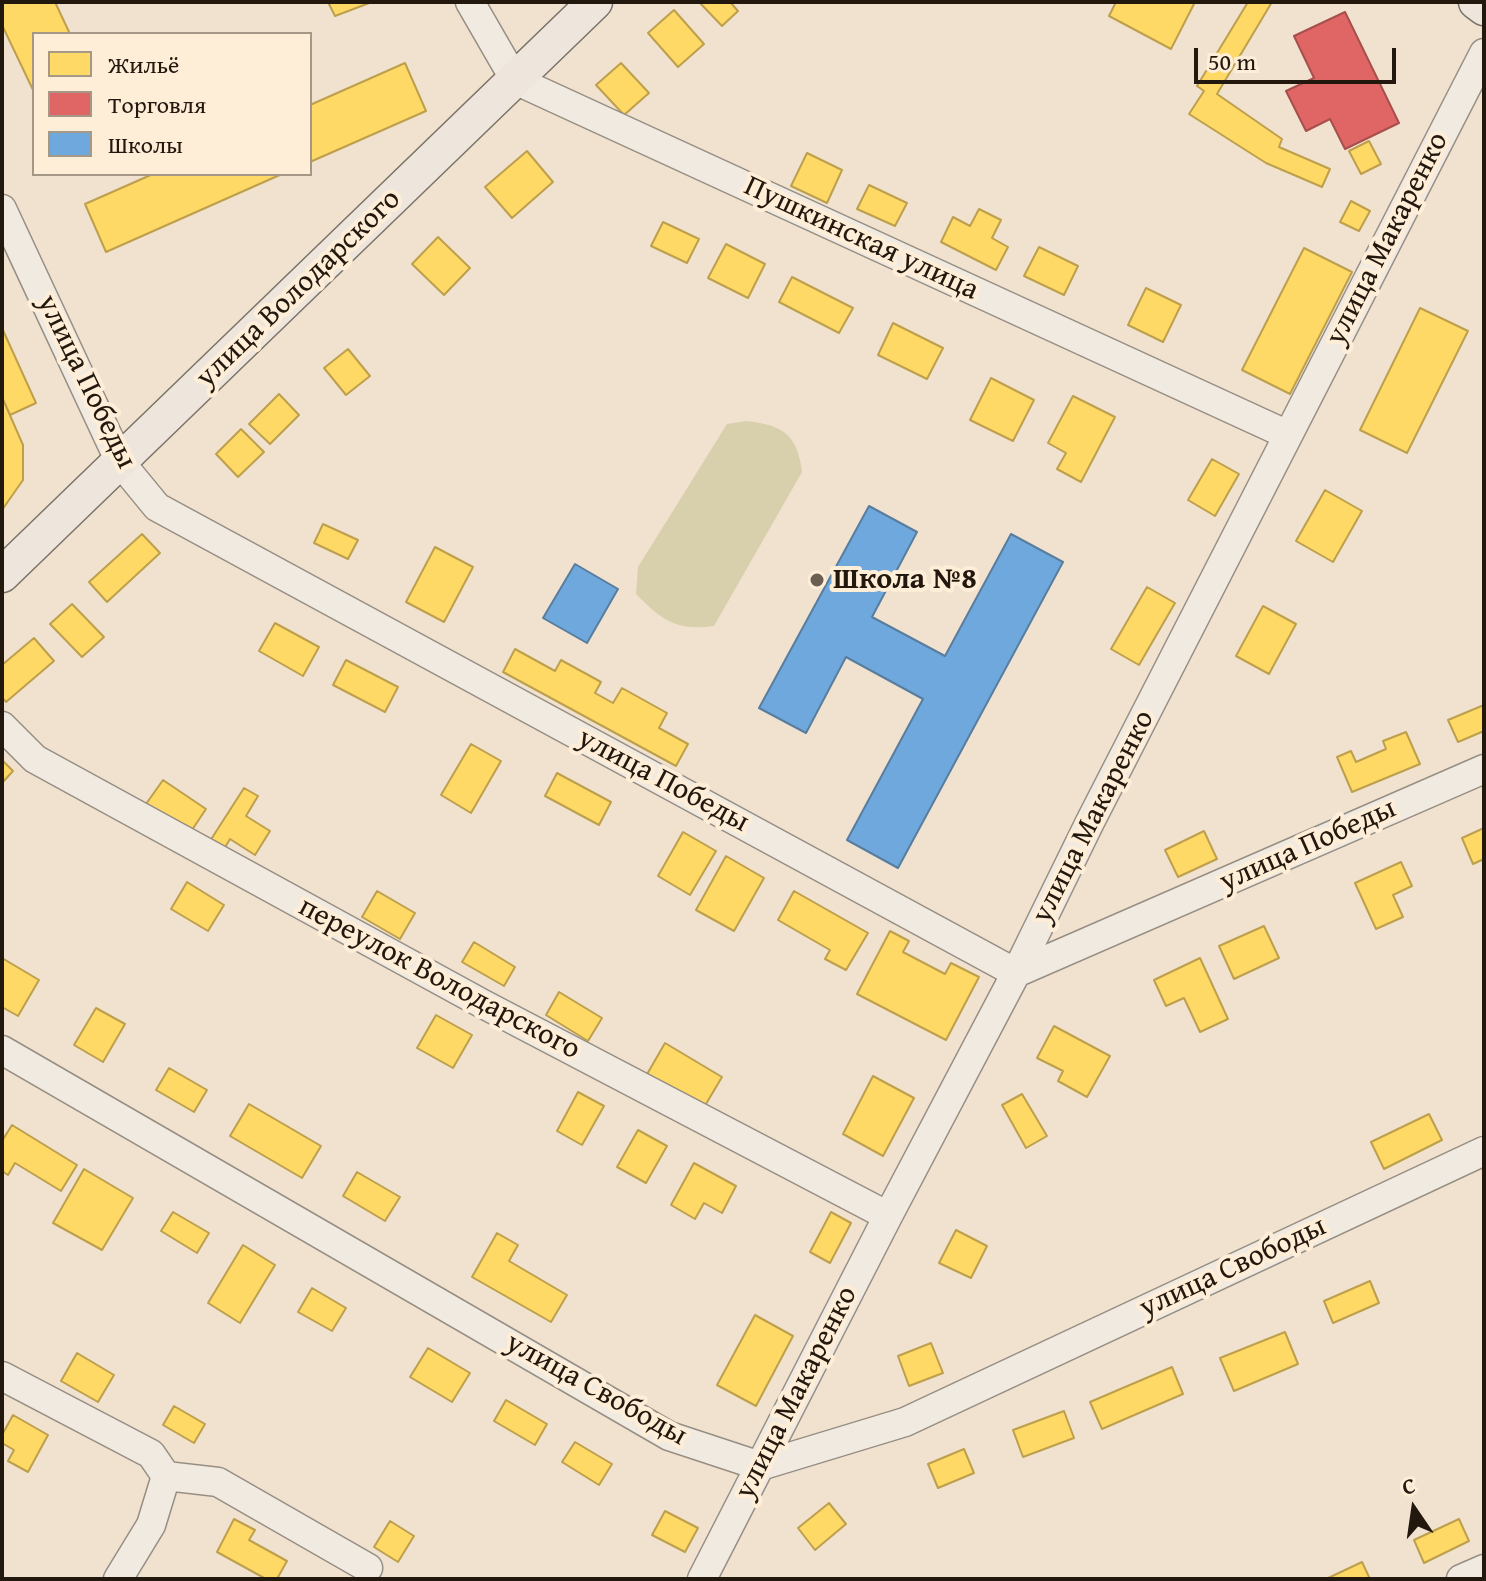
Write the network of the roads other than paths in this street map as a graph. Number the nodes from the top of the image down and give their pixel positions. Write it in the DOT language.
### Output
graph roads {
  1 [pos="470,2"];
  2 [pos="595,2"];
  3 [pos="1476,2"];
  4 [pos="1484,8"];
  5 [pos="1484,53"];
  6 [pos="515,80"];
  7 [pos="2,209"];
  8 [pos="1288,435"];
  9 [pos="120,462"];
  10 [pos="2,575"];
  11 [pos="2,726"];
  12 [pos="1484,769"];
  13 [pos="1016,973"];
  14 [pos="2,1050"];
  15 [pos="1484,1151"];
  16 [pos="888,1216"];
  17 [pos="2,1376"];
  18 [pos="760,1466"];
  19 [pos="166,1476"];
  20 [pos="368,1568"];
  21 [pos="1484,1569"];
  22 [pos="118,1579"];
  23 [pos="702,1579"];
  24 [pos="1461,1579"];
  1 -- 6 [label="street"];
  2 -- 6 [label="main road, улица Володарского"];
  3 -- 4 [label="main road"];
  5 -- 8 [label="street, улица Макаренко"];
  6 -- 8 [label="street, Пушкинская улица"];
  6 -- 9 [label="main road, улица Володарского"];
  7 -- 9 [label="street, улица Победы"];
  8 -- 13 [label="street, улица Макаренко"];
  9 -- 10 [label="main road, улица Володарского"];
  9 -- 13 [label="street, улица Победы"];
  11 -- 16 [label="street, переулок Володарского"];
  12 -- 13 [label="street, улица Победы"];
  13 -- 16 [label="street, улица Макаренко"];
  14 -- 18 [label="street, улица Свободы"];
  15 -- 18 [label="street, улица Свободы"];
  16 -- 18 [label="street, улица Макаренко"];
  17 -- 19 [label="street"];
  18 -- 23 [label="street, улица Макаренко"];
  19 -- 20 [label="street"];
  19 -- 22 [label="street"];
  21 -- 24 [label="street"];
}
